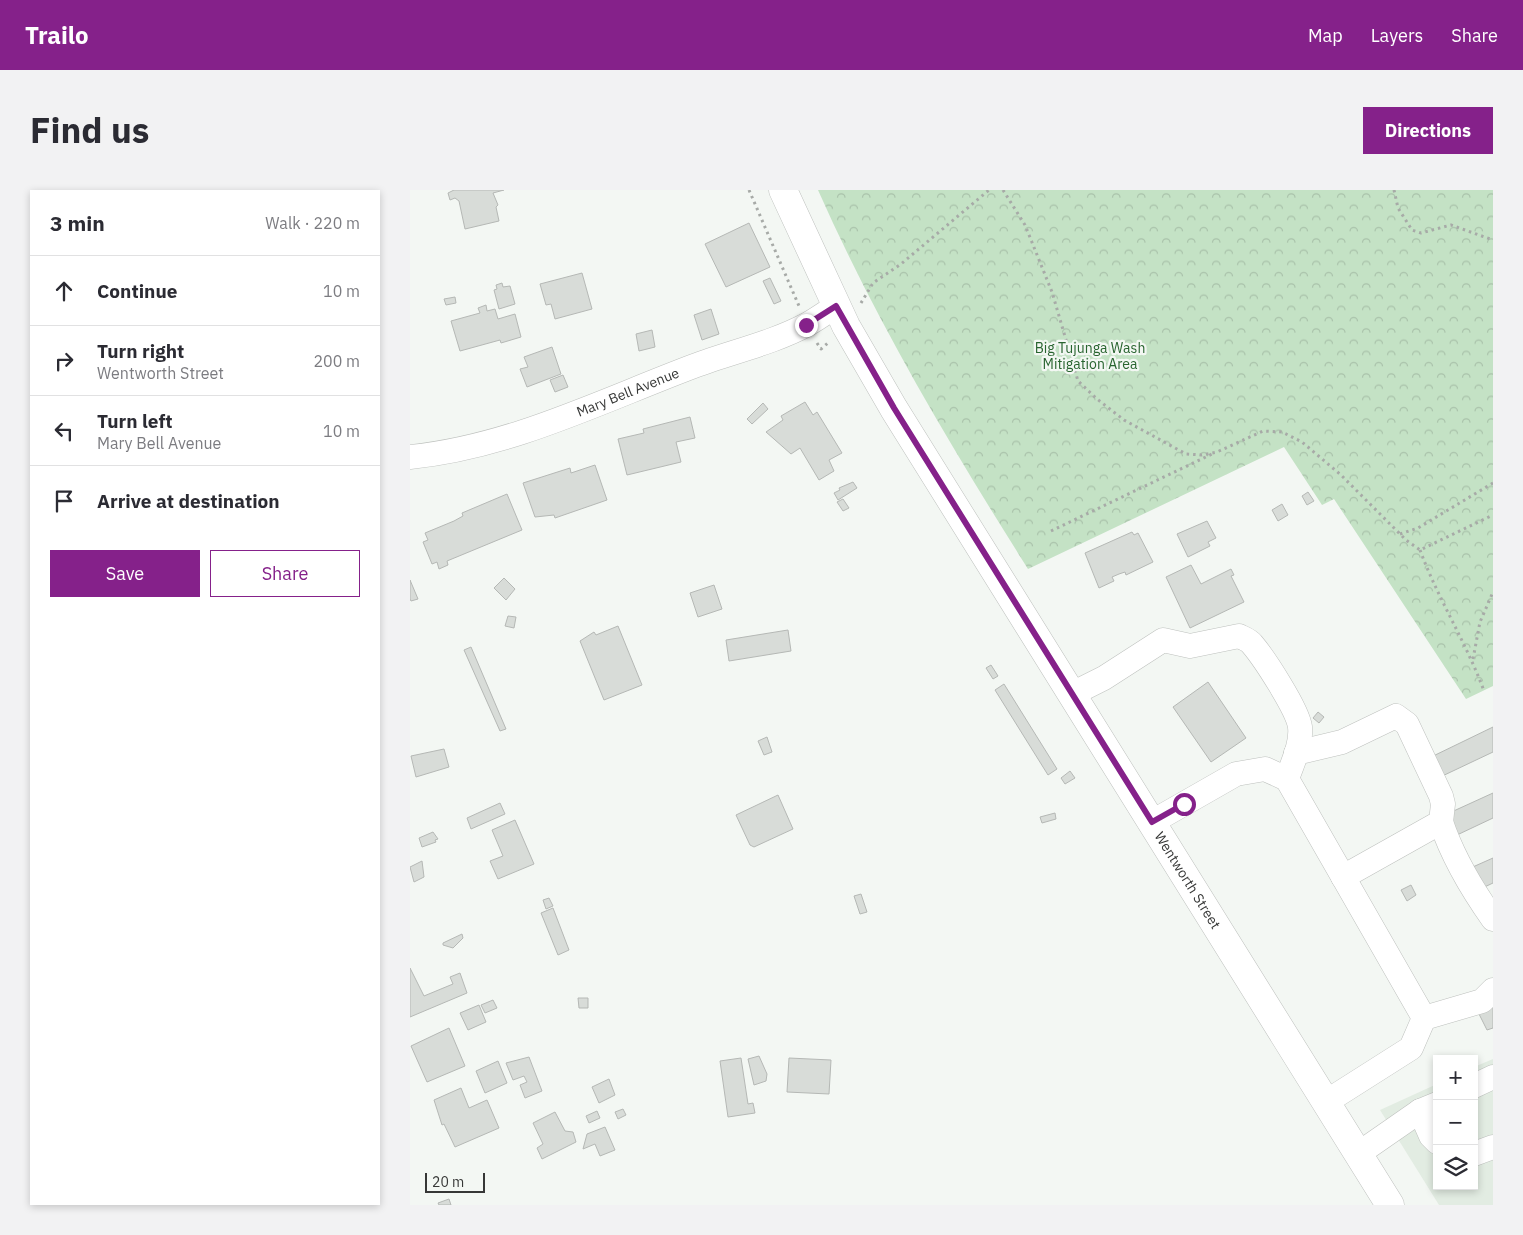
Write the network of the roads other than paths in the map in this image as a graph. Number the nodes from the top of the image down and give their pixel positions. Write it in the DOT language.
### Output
graph roads {
  1 [pos="783,190"];
  2 [pos="841,316"];
  3 [pos="410,457"];
  4 [pos="1072,694"];
  5 [pos="1296,754"];
  6 [pos="1286,779"];
  7 [pos="1152,822"];
  8 [pos="1441,822"];
  9 [pos="1343,877"];
  10 [pos="1493,919"];
  11 [pos="1493,990"];
  12 [pos="1424,1018"];
  13 [pos="1493,1077"];
  14 [pos="1478,1084"];
  15 [pos="1326,1102"];
  16 [pos="1428,1107"];
  17 [pos="1433,1138"];
  18 [pos="1493,1147"];
  19 [pos="1478,1153"];
  20 [pos="1358,1154"];
  21 [pos="1390,1205"];
  1 -- 2 [label="main road, Wentworth Street"];
  2 -- 3 [label="street, Mary Bell Avenue"];
  2 -- 4 [label="main road, Wentworth Street"];
  4 -- 5 [label="street"];
  4 -- 7 [label="main road, Wentworth Street"];
  5 -- 6 [label="street"];
  5 -- 8 [label="street"];
  6 -- 7 [label="street"];
  6 -- 9 [label="street"];
  7 -- 15 [label="main road, Wentworth Street"];
  8 -- 9 [label="street"];
  8 -- 10 [label="street"];
  9 -- 12 [label="street"];
  11 -- 12 [label="street"];
  12 -- 15 [label="street"];
  13 -- 14 [label="street"];
  15 -- 20 [label="main road, Wentworth Street"];
  16 -- 17 [label="street"];
  16 -- 20 [label="street"];
  18 -- 19 [label="street"];
  20 -- 21 [label="main road, Wentworth Street"];
}
